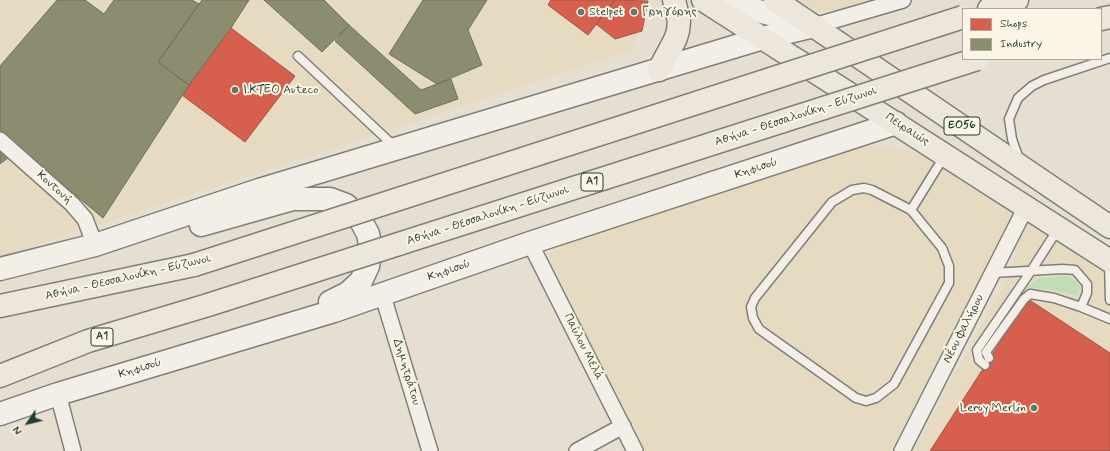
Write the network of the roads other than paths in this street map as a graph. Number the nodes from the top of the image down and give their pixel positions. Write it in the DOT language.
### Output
graph roads {
  1 [pos="674,0"];
  2 [pos="703,0"];
  3 [pos="724,0"];
  4 [pos="775,0"];
  5 [pos="903,0"];
  6 [pos="1017,0"];
  7 [pos="992,8"];
  8 [pos="962,17"];
  9 [pos="814,26"];
  10 [pos="763,38"];
  11 [pos="298,56"];
  12 [pos="1110,58"];
  13 [pos="974,60"];
  14 [pos="659,70"];
  15 [pos="896,123"];
  16 [pos="0,140"];
  17 [pos="397,149"];
  18 [pos="945,155"];
  19 [pos="1023,167"];
  20 [pos="1026,207"];
  21 [pos="911,210"];
  22 [pos="1110,227"];
  23 [pos="1058,228"];
  24 [pos="530,243"];
  25 [pos="95,245"];
  26 [pos="1109,261"];
  27 [pos="0,269"];
  28 [pos="1031,271"];
  29 [pos="992,274"];
  30 [pos="382,293"];
  31 [pos="1110,300"];
  32 [pos="0,306"];
  33 [pos="1081,306"];
  34 [pos="1110,319"];
  35 [pos="248,336"];
  36 [pos="0,376"];
  37 [pos="58,394"];
  38 [pos="0,414"];
  39 [pos="623,426"];
  40 [pos="73,451"];
  41 [pos="430,451"];
  42 [pos="577,451"];
  43 [pos="635,451"];
  44 [pos="902,451"];
  1 -- 14 [label="main road"];
  2 -- 10 [label="main road, Πειραιώς / ΕΟ56"];
  3 -- 9 [label="main road"];
  4 -- 9 [label="main road, ΕΟ56"];
  5 -- 9 [label="street"];
  6 -- 7 [label="main road"];
  8 -- 32 [label="main road, Αθήνα - Θεσσαλονίκη - Εύζωνοι, bridge"];
  9 -- 10 [label="main road"];
  9 -- 19 [label="main road, ΕΟ56"];
  10 -- 14 [label="main road"];
  10 -- 15 [label="main road, Πειραιώς / ΕΟ56"];
  11 -- 17 [label="lane"];
  12 -- 19 [label="lane"];
  13 -- 36 [label="main road, Αθήνα - Θεσσαλονίκη - Εύζωνοι / Α1, bridge"];
  14 -- 17 [label="main road"];
  15 -- 18 [label="main road, Πειραιώς / ΕΟ56"];
  15 -- 24 [label="main road, Κηφισού"];
  16 -- 25 [label="street, Κοντονή"];
  17 -- 25 [label="main road"];
  18 -- 20 [label="main road, Πειραιώς / ΕΟ56"];
  18 -- 21 [label="lane"];
  19 -- 22 [label="main road, ΕΟ56"];
  20 -- 23 [label="main road, Πειραιώς / ΕΟ56"];
  20 -- 29 [label="street, Νέου Φαλήρου"];
  21 -- 21 [label="lane"];
  23 -- 26 [label="main road, Πειραιώς / ΕΟ56"];
  23 -- 28 [label="lane"];
  24 -- 30 [label="main road, Κηφισού"];
  24 -- 39 [label="street, Παύλου Μελά"];
  25 -- 27 [label="main road"];
  25 -- 35 [label="main road"];
  26 -- 31 [label="lane"];
  28 -- 29 [label="lane"];
  28 -- 33 [label="lane"];
  28 -- 33 [label="lane"];
  29 -- 44 [label="street, Νέου Φαλήρου"];
  30 -- 35 [label="main road, Κηφισού"];
  30 -- 41 [label="street, Δημητράτου"];
  33 -- 34 [label="lane"];
  35 -- 37 [label="main road, Κηφισού"];
  37 -- 38 [label="main road, Κηφισού"];
  37 -- 40 [label="street"];
  39 -- 42 [label="street"];
  39 -- 43 [label="street, Παύλου Μελά"];
}
